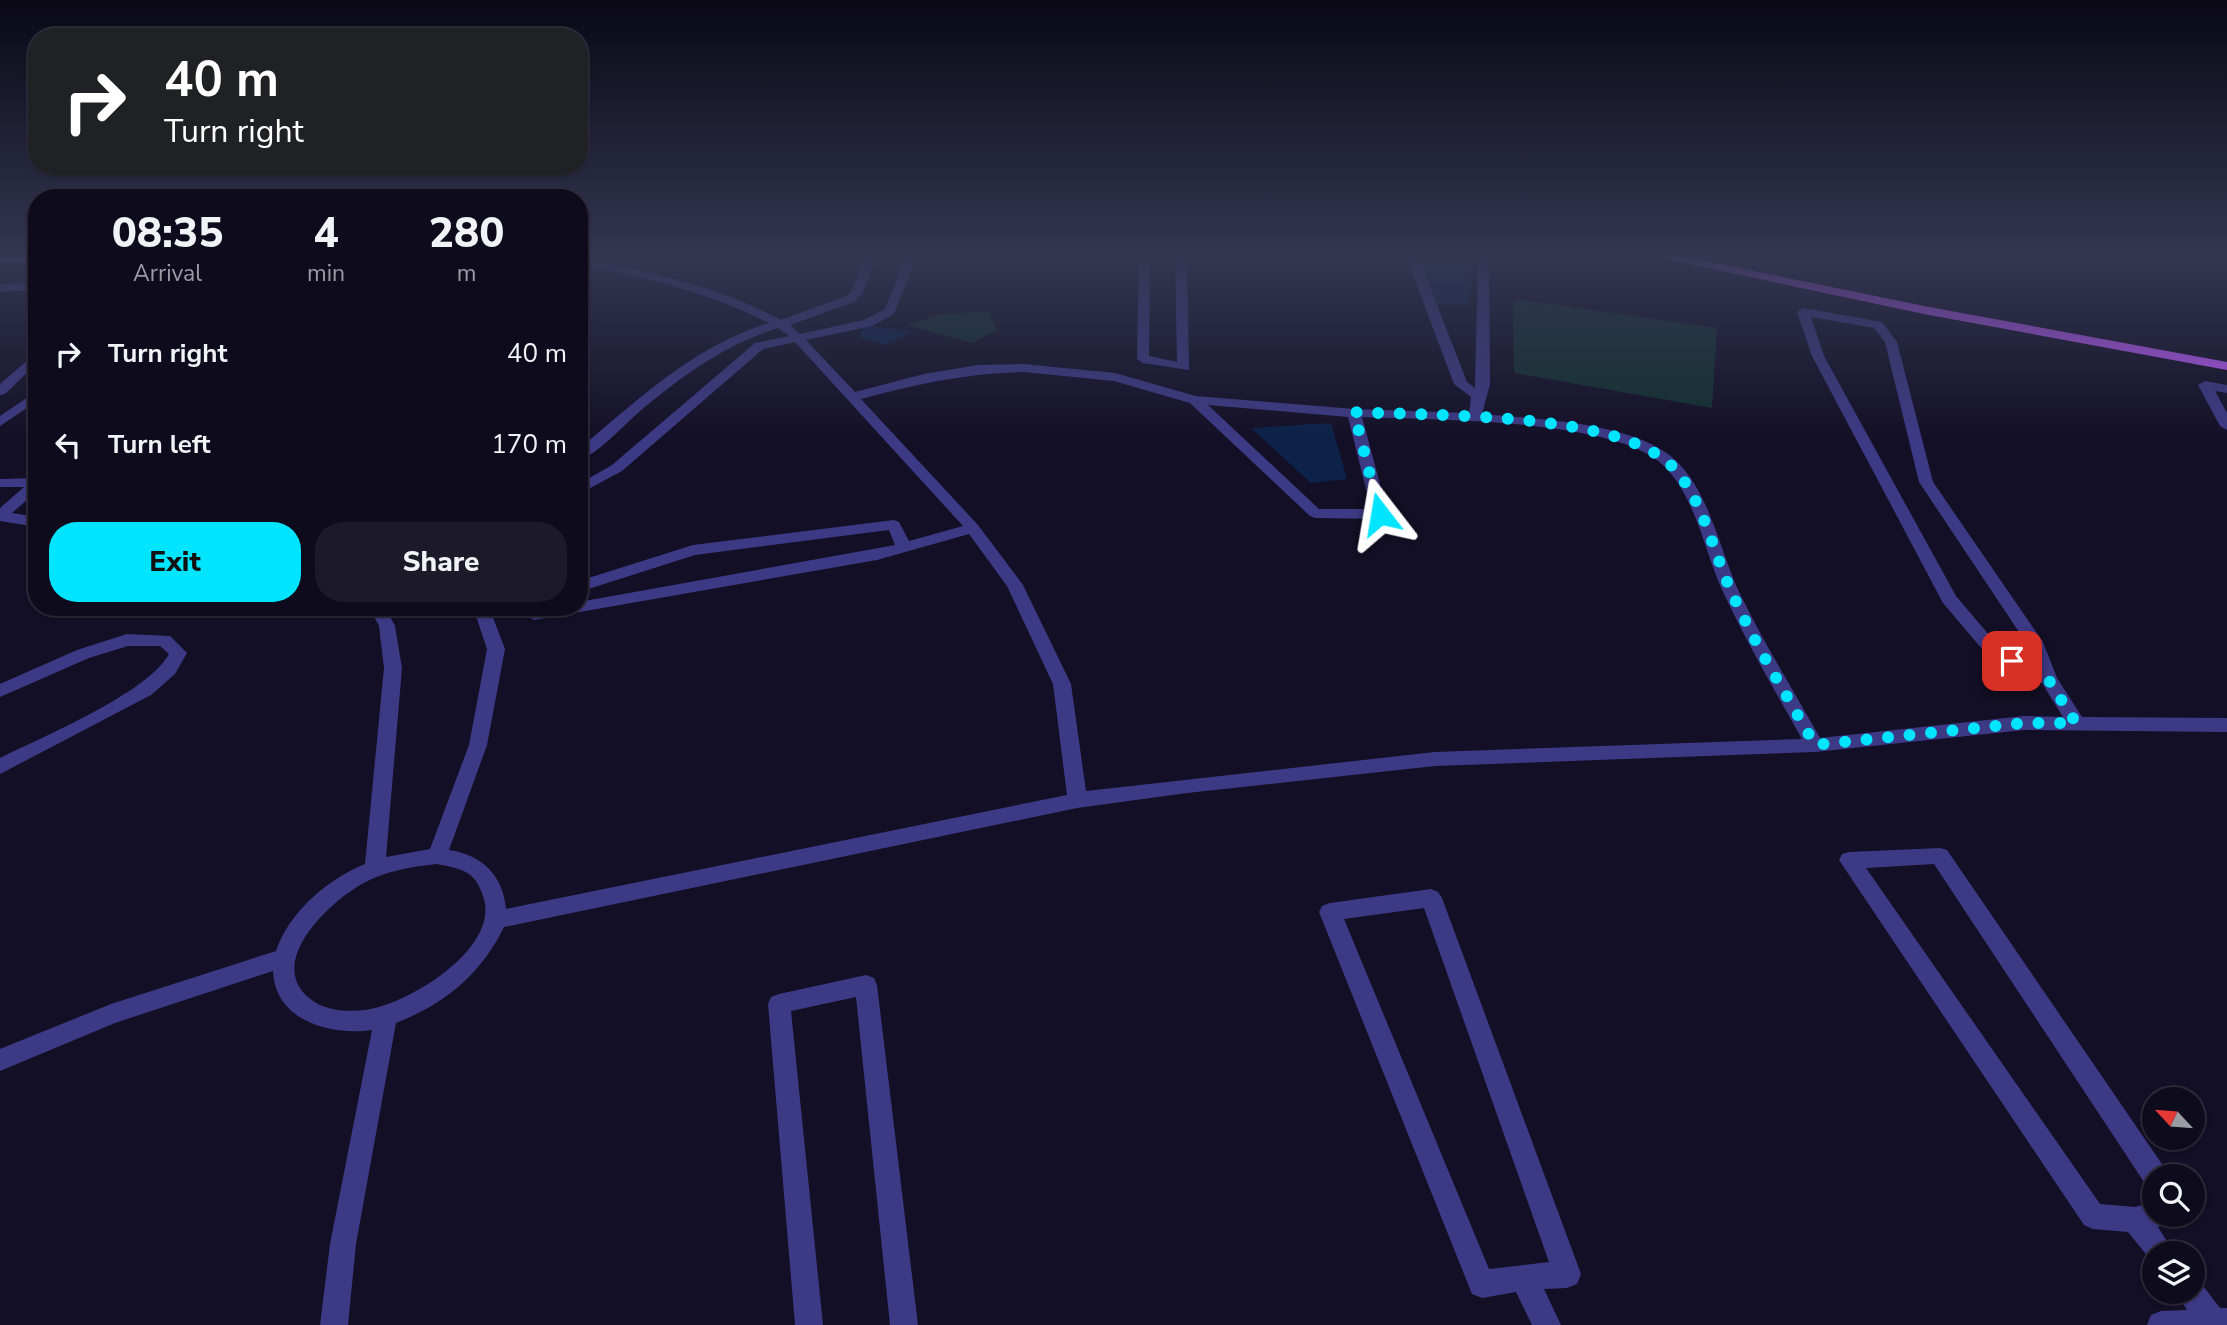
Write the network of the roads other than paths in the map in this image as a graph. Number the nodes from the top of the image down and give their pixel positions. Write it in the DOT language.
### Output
graph roads {
  1 [pos="766,318"];
  2 [pos="797,318"];
  3 [pos="881,318"];
  4 [pos="1143,318"];
  5 [pos="1183,318"];
  6 [pos="1436,318"];
  7 [pos="1484,318"];
  8 [pos="1805,318"];
  9 [pos="1837,318"];
  10 [pos="1966,318"];
  11 [pos="779,324"];
  12 [pos="749,333"];
  13 [pos="797,337"];
  14 [pos="760,346"];
  15 [pos="1161,363"];
  16 [pos="28,365"];
  17 [pos="2227,366"];
  18 [pos="1148,386"];
  19 [pos="2227,389"];
  20 [pos="0,391"];
  21 [pos="1478,396"];
  22 [pos="853,397"];
  23 [pos="1195,400"];
  24 [pos="28,402"];
  25 [pos="1354,412"];
  26 [pos="1475,417"];
  27 [pos="0,422"];
  28 [pos="2227,426"];
  29 [pos="588,449"];
  30 [pos="28,482"];
  31 [pos="0,484"];
  32 [pos="588,485"];
  33 [pos="28,490"];
  34 [pos="0,516"];
  35 [pos="28,521"];
  36 [pos="973,528"];
  37 [pos="904,548"];
  38 [pos="588,584"];
  39 [pos="588,605"];
  40 [pos="382,616"];
  41 [pos="484,616"];
  42 [pos="2048,679"];
  43 [pos="0,691"];
  44 [pos="2076,723"];
  45 [pos="2227,725"];
  46 [pos="1815,745"];
  47 [pos="0,767"];
  48 [pos="1077,800"];
  49 [pos="437,856"];
  50 [pos="375,868"];
  51 [pos="495,920"];
  52 [pos="285,958"];
  53 [pos="386,1017"];
  54 [pos="0,1060"];
  55 [pos="2147,1164"];
  56 [pos="2142,1217"];
  57 [pos="1523,1277"];
  58 [pos="2202,1304"];
  59 [pos="2220,1322"];
  60 [pos="334,1325"];
  61 [pos="808,1325"];
  62 [pos="904,1325"];
  63 [pos="1547,1325"];
  64 [pos="2161,1325"];
  1 -- 11 [label="street"];
  2 -- 11 [label="street"];
  3 -- 13 [label="street"];
  4 -- 15 [label="street"];
  5 -- 15 [label="street"];
  6 -- 21 [label="street"];
  7 -- 21 [label="street"];
  8 -- 42 [label="street"];
  9 -- 42 [label="street"];
  10 -- 17 [label="main road"];
  11 -- 12 [label="street"];
  11 -- 13 [label="street"];
  12 -- 14 [label="street"];
  12 -- 29 [label="street"];
  13 -- 14 [label="street"];
  13 -- 22 [label="street"];
  14 -- 32 [label="street"];
  15 -- 18 [label="street"];
  16 -- 20 [label="street"];
  18 -- 22 [label="street"];
  18 -- 23 [label="street"];
  19 -- 28 [label="street"];
  21 -- 26 [label="street"];
  22 -- 36 [label="street"];
  23 -- 25 [label="street"];
  23 -- 25 [label="street"];
  24 -- 27 [label="street"];
  25 -- 26 [label="street"];
  26 -- 46 [label="street"];
  30 -- 31 [label="street"];
  33 -- 34 [label="street"];
  34 -- 35 [label="street"];
  36 -- 37 [label="street"];
  36 -- 48 [label="street"];
  37 -- 38 [label="street"];
  37 -- 39 [label="street"];
  40 -- 50 [label="street"];
  41 -- 49 [label="street"];
  42 -- 44 [label="street"];
  43 -- 47 [label="street"];
  44 -- 45 [label="street"];
  44 -- 46 [label="street"];
  46 -- 48 [label="street"];
  48 -- 51 [label="street"];
  49 -- 50 [label="street"];
  49 -- 51 [label="street"];
  50 -- 52 [label="street"];
  51 -- 53 [label="street"];
  52 -- 53 [label="street"];
  52 -- 54 [label="street"];
  53 -- 60 [label="street"];
  55 -- 56 [label="street"];
  57 -- 57 [label="street"];
  57 -- 63 [label="street"];
  58 -- 59 [label="street"];
  59 -- 64 [label="street"];
  61 -- 62 [label="street"];
}
